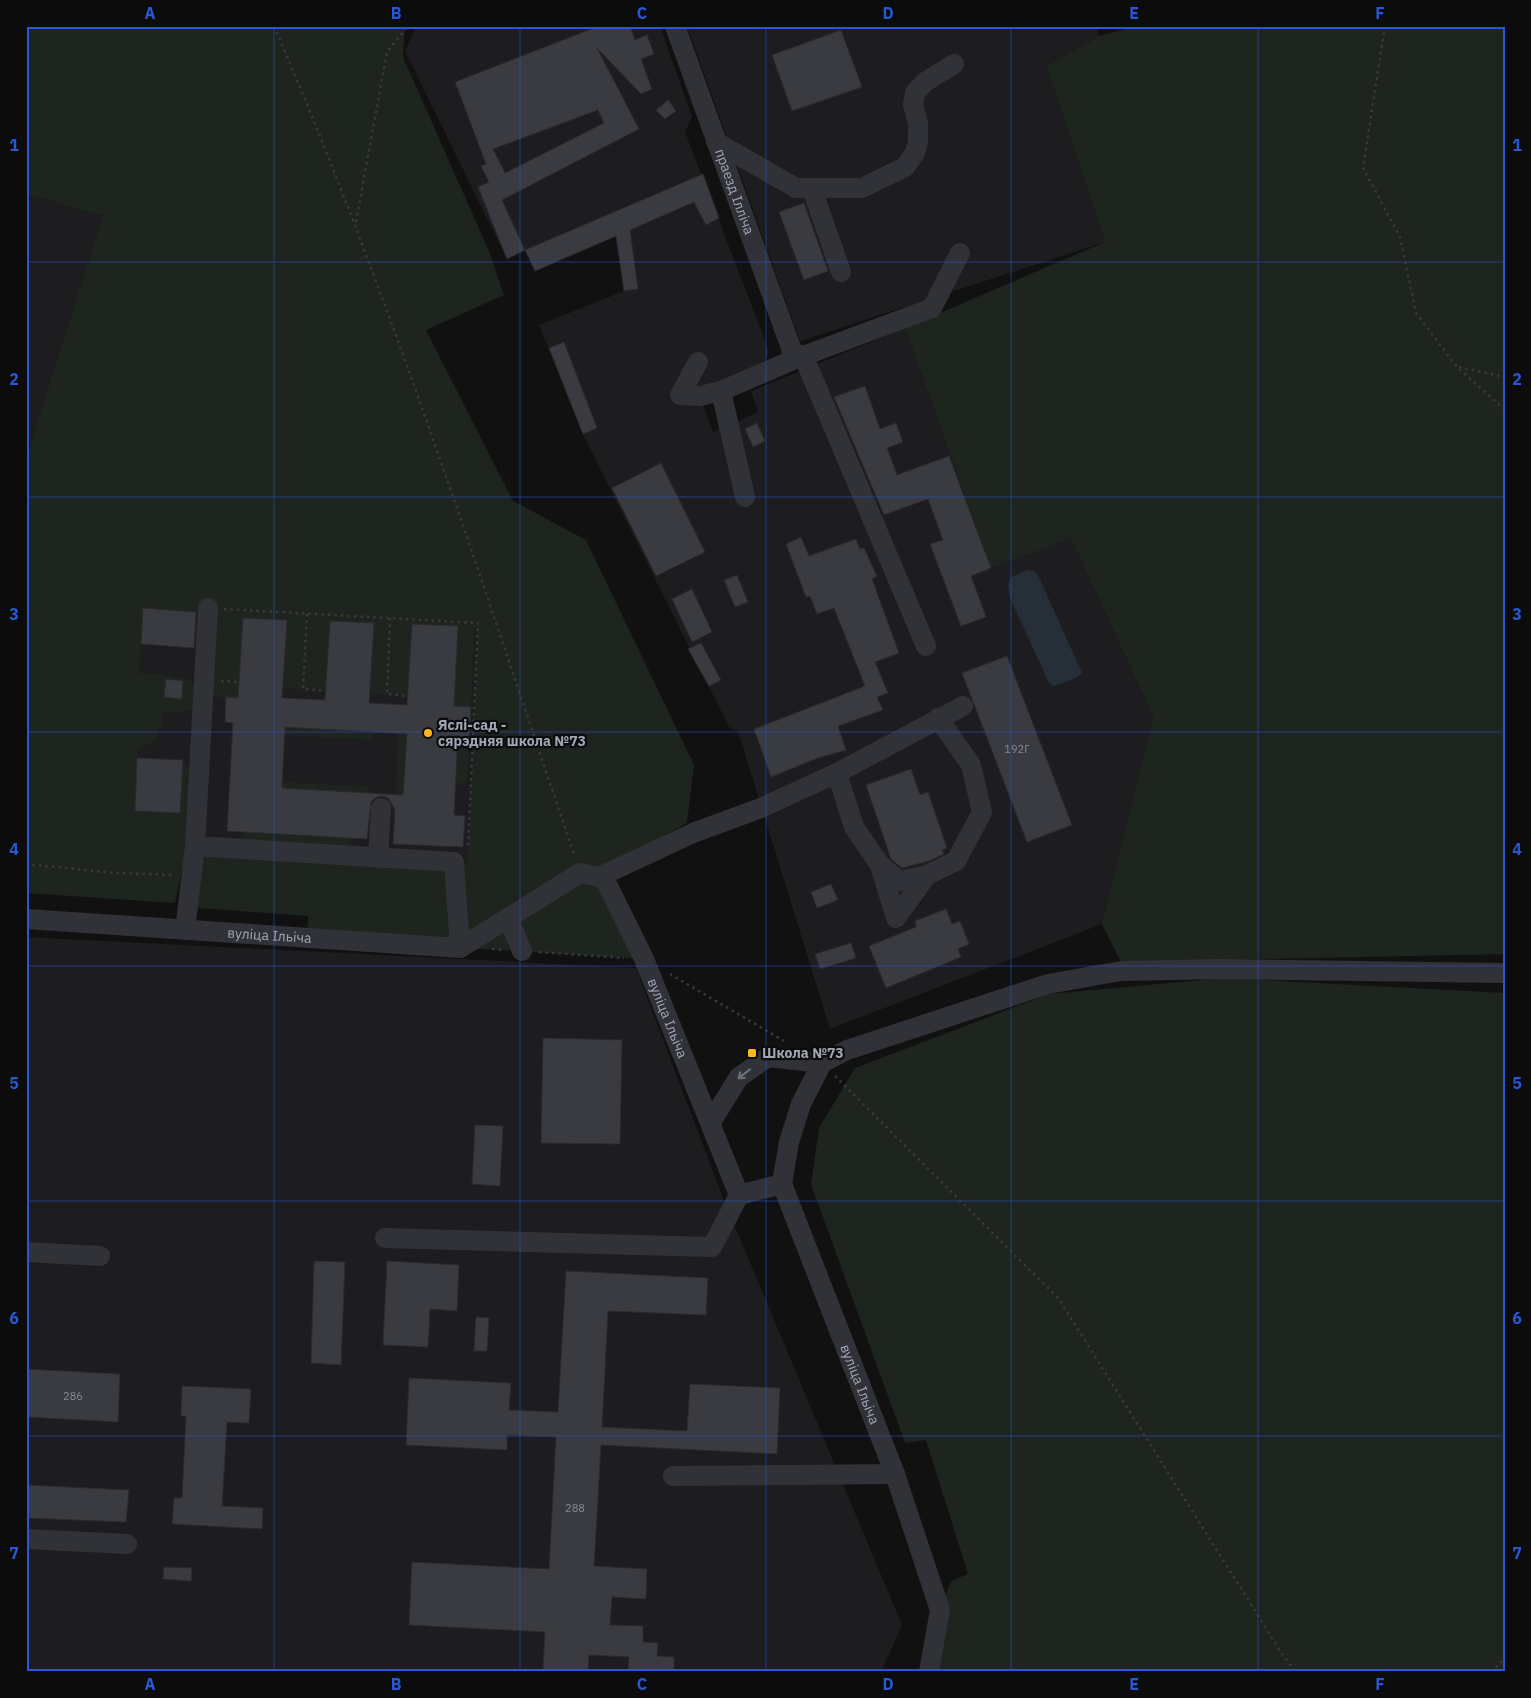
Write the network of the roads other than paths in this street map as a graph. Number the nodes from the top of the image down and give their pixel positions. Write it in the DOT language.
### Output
graph roads {
  1 [pos="674,26"];
  2 [pos="954,64"];
  3 [pos="716,142"];
  4 [pos="812,189"];
  5 [pos="960,253"];
  6 [pos="842,272"];
  7 [pos="799,357"];
  8 [pos="698,362"];
  9 [pos="721,391"];
  10 [pos="745,497"];
  11 [pos="208,608"];
  12 [pos="926,646"];
  13 [pos="963,706"];
  14 [pos="938,718"];
  15 [pos="837,773"];
  16 [pos="381,808"];
  17 [pos="195,846"];
  18 [pos="378,858"];
  19 [pos="880,865"];
  20 [pos="590,875"];
  21 [pos="928,875"];
  22 [pos="508,918"];
  23 [pos="26,920"];
  24 [pos="185,930"];
  25 [pos="460,948"];
  26 [pos="522,951"];
  27 [pos="1505,973"];
  28 [pos="822,1063"];
  29 [pos="710,1122"];
  30 [pos="782,1184"];
  31 [pos="739,1195"];
  32 [pos="385,1238"];
  33 [pos="26,1252"];
  34 [pos="100,1256"];
  35 [pos="895,1474"];
  36 [pos="673,1476"];
  37 [pos="26,1539"];
  38 [pos="127,1544"];
  39 [pos="929,1672"];
  1 -- 3 [label="street, праезд Ілліча"];
  2 -- 4 [label="street"];
  3 -- 4 [label="street"];
  3 -- 7 [label="street, праезд Ілліча"];
  4 -- 6 [label="street"];
  5 -- 7 [label="street"];
  7 -- 9 [label="street"];
  7 -- 12 [label="street, праезд Ілліча"];
  8 -- 9 [label="street"];
  9 -- 10 [label="street"];
  11 -- 17 [label="street"];
  13 -- 14 [label="street"];
  14 -- 15 [label="street"];
  14 -- 21 [label="street"];
  15 -- 19 [label="street"];
  15 -- 20 [label="street"];
  16 -- 18 [label="street"];
  17 -- 18 [label="street"];
  17 -- 24 [label="street"];
  18 -- 25 [label="street"];
  19 -- 21 [label="street"];
  19 -- 21 [label="street"];
  20 -- 22 [label="street"];
  20 -- 29 [label="street, вуліца Ільіча"];
  22 -- 25 [label="street"];
  22 -- 26 [label="street"];
  23 -- 24 [label="street, вуліца Ільіча"];
  24 -- 25 [label="street, вуліца Ільіча"];
  27 -- 28 [label="street"];
  28 -- 29 [label="street, one-way"];
  28 -- 30 [label="street"];
  29 -- 31 [label="street, вуліца Ільіча"];
  30 -- 31 [label="street"];
  30 -- 35 [label="street, вуліца Ільіча"];
  31 -- 32 [label="street"];
  33 -- 34 [label="street"];
  35 -- 36 [label="street"];
  35 -- 39 [label="street, вуліца Ільіча"];
  37 -- 38 [label="street"];
}
